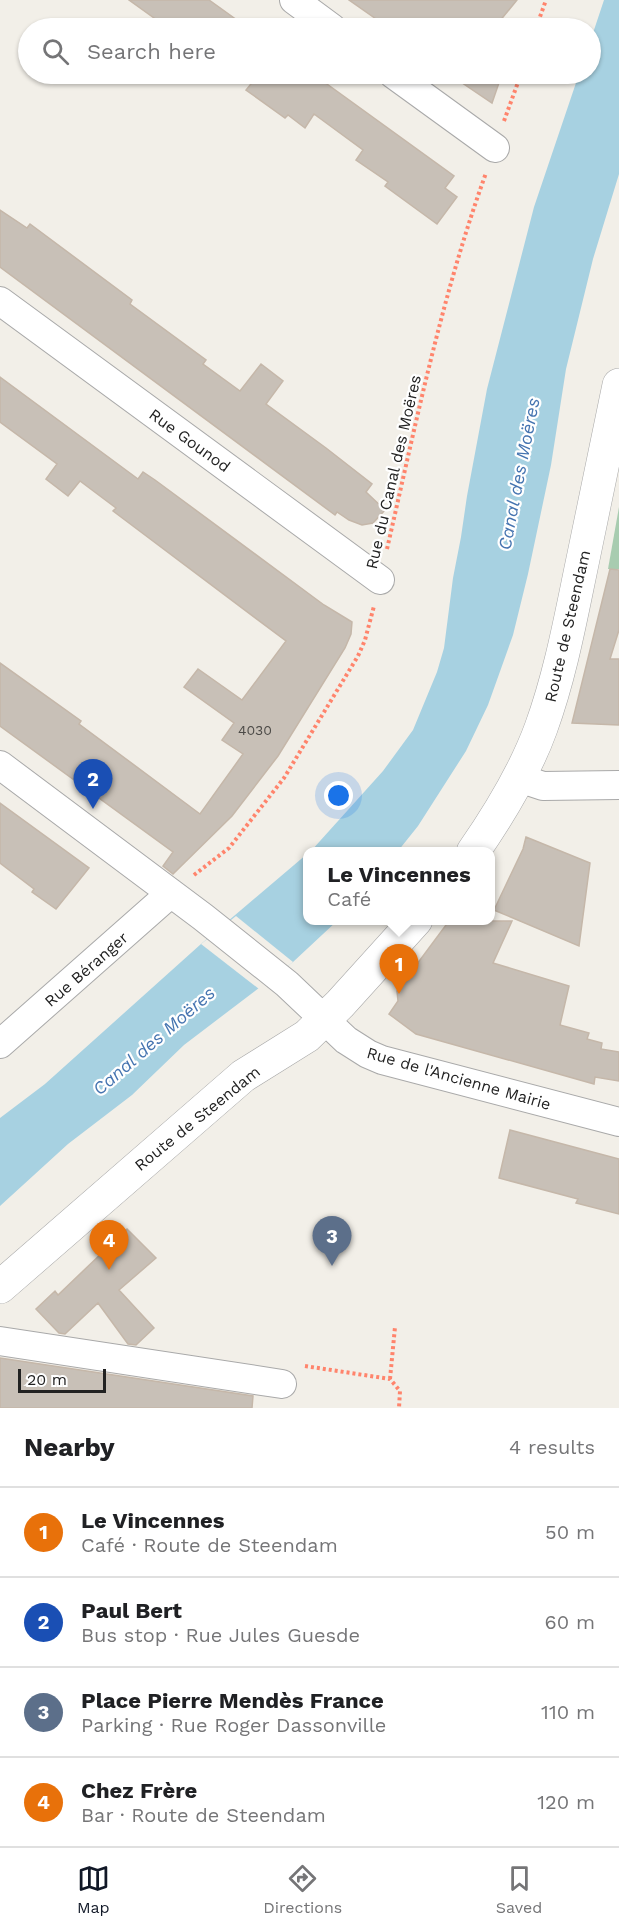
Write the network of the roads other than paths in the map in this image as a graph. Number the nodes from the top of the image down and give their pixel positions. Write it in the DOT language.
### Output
graph roads {
  1 [pos="294,0"];
  2 [pos="318,18"];
  3 [pos="407,84"];
  4 [pos="495,148"];
  5 [pos="0,301"];
  6 [pos="619,385"];
  7 [pos="380,580"];
  8 [pos="0,765"];
  9 [pos="519,778"];
  10 [pos="619,785"];
  11 [pos="477,847"];
  12 [pos="171,893"];
  13 [pos="412,925"];
  14 [pos="324,1020"];
  15 [pos="0,1044"];
  16 [pos="619,1122"];
  17 [pos="0,1287"];
  18 [pos="0,1341"];
  19 [pos="282,1384"];
  1 -- 2 [label="street"];
  3 -- 4 [label="street"];
  5 -- 7 [label="street, Rue Gounod"];
  6 -- 9 [label="street, Route de Steendam"];
  8 -- 12 [label="street, Rue de l'Ancienne Mairie"];
  9 -- 10 [label="street"];
  9 -- 11 [label="street, Route de Steendam"];
  12 -- 14 [label="street, Rue de l'Ancienne Mairie"];
  12 -- 15 [label="street, Rue Béranger"];
  13 -- 14 [label="street, Route de Steendam"];
  14 -- 16 [label="street, Rue de l'Ancienne Mairie"];
  14 -- 17 [label="street, Route de Steendam"];
  18 -- 19 [label="street"];
}
